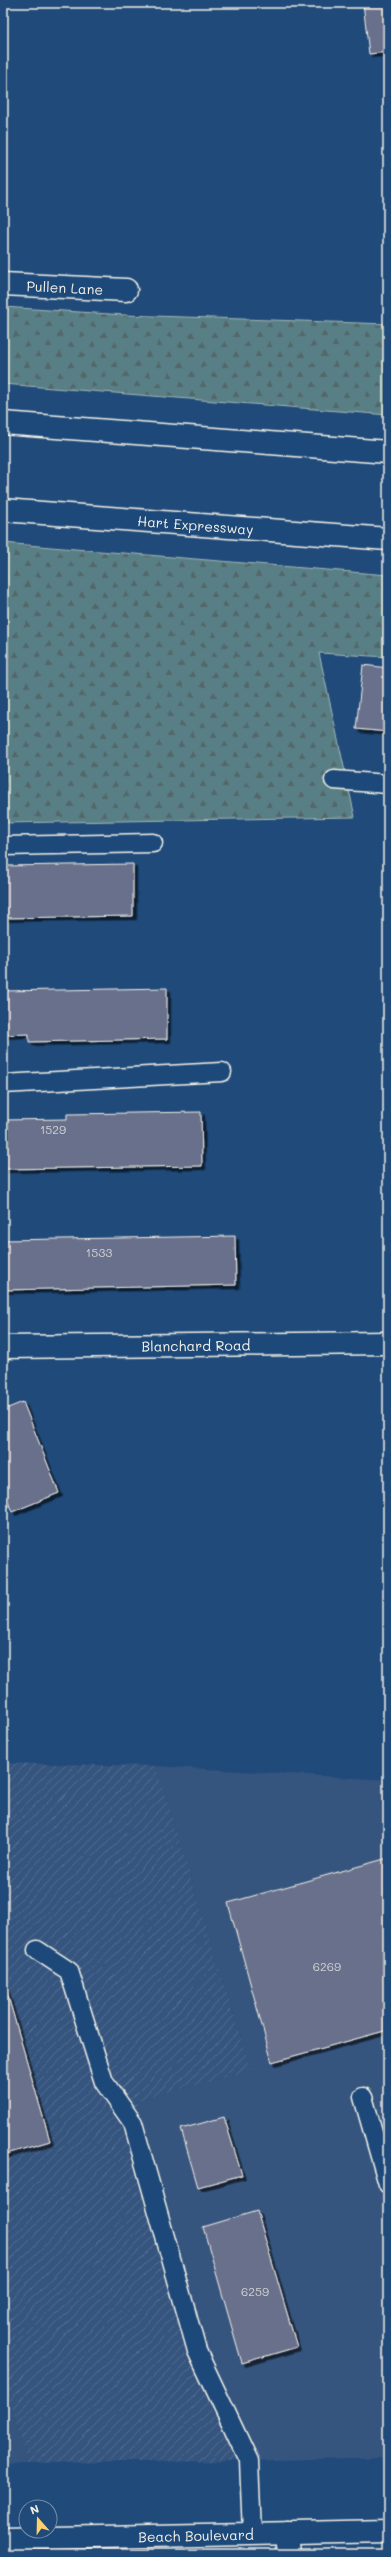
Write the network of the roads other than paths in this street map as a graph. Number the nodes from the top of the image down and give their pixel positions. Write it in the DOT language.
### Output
graph roads {
  1 [pos="3,284"];
  2 [pos="126,290"];
  3 [pos="3,423"];
  4 [pos="388,452"];
  5 [pos="3,510"];
  6 [pos="388,539"];
  7 [pos="334,780"];
  8 [pos="388,784"];
  9 [pos="153,843"];
  10 [pos="3,846"];
  11 [pos="222,1072"];
  12 [pos="3,1084"];
  13 [pos="388,1343"];
  14 [pos="3,1347"];
  15 [pos="37,1950"];
  16 [pos="363,2097"];
  17 [pos="388,2184"];
  18 [pos="388,2531"];
  19 [pos="252,2534"];
  20 [pos="3,2538"];
  21 [pos="288,2544"];
  1 -- 2 [label="main road, Pullen Lane"];
  3 -- 4 [label="main road"];
  5 -- 6 [label="main road, Hart Expressway"];
  7 -- 8 [label="lane"];
  9 -- 10 [label="lane"];
  11 -- 12 [label="lane"];
  13 -- 14 [label="main road, Blanchard Road"];
  15 -- 19 [label="lane"];
  16 -- 17 [label="lane"];
  18 -- 21 [label="main road, Beach Boulevard"];
  19 -- 20 [label="main road, Beach Boulevard"];
  19 -- 21 [label="main road, Beach Boulevard"];
}
